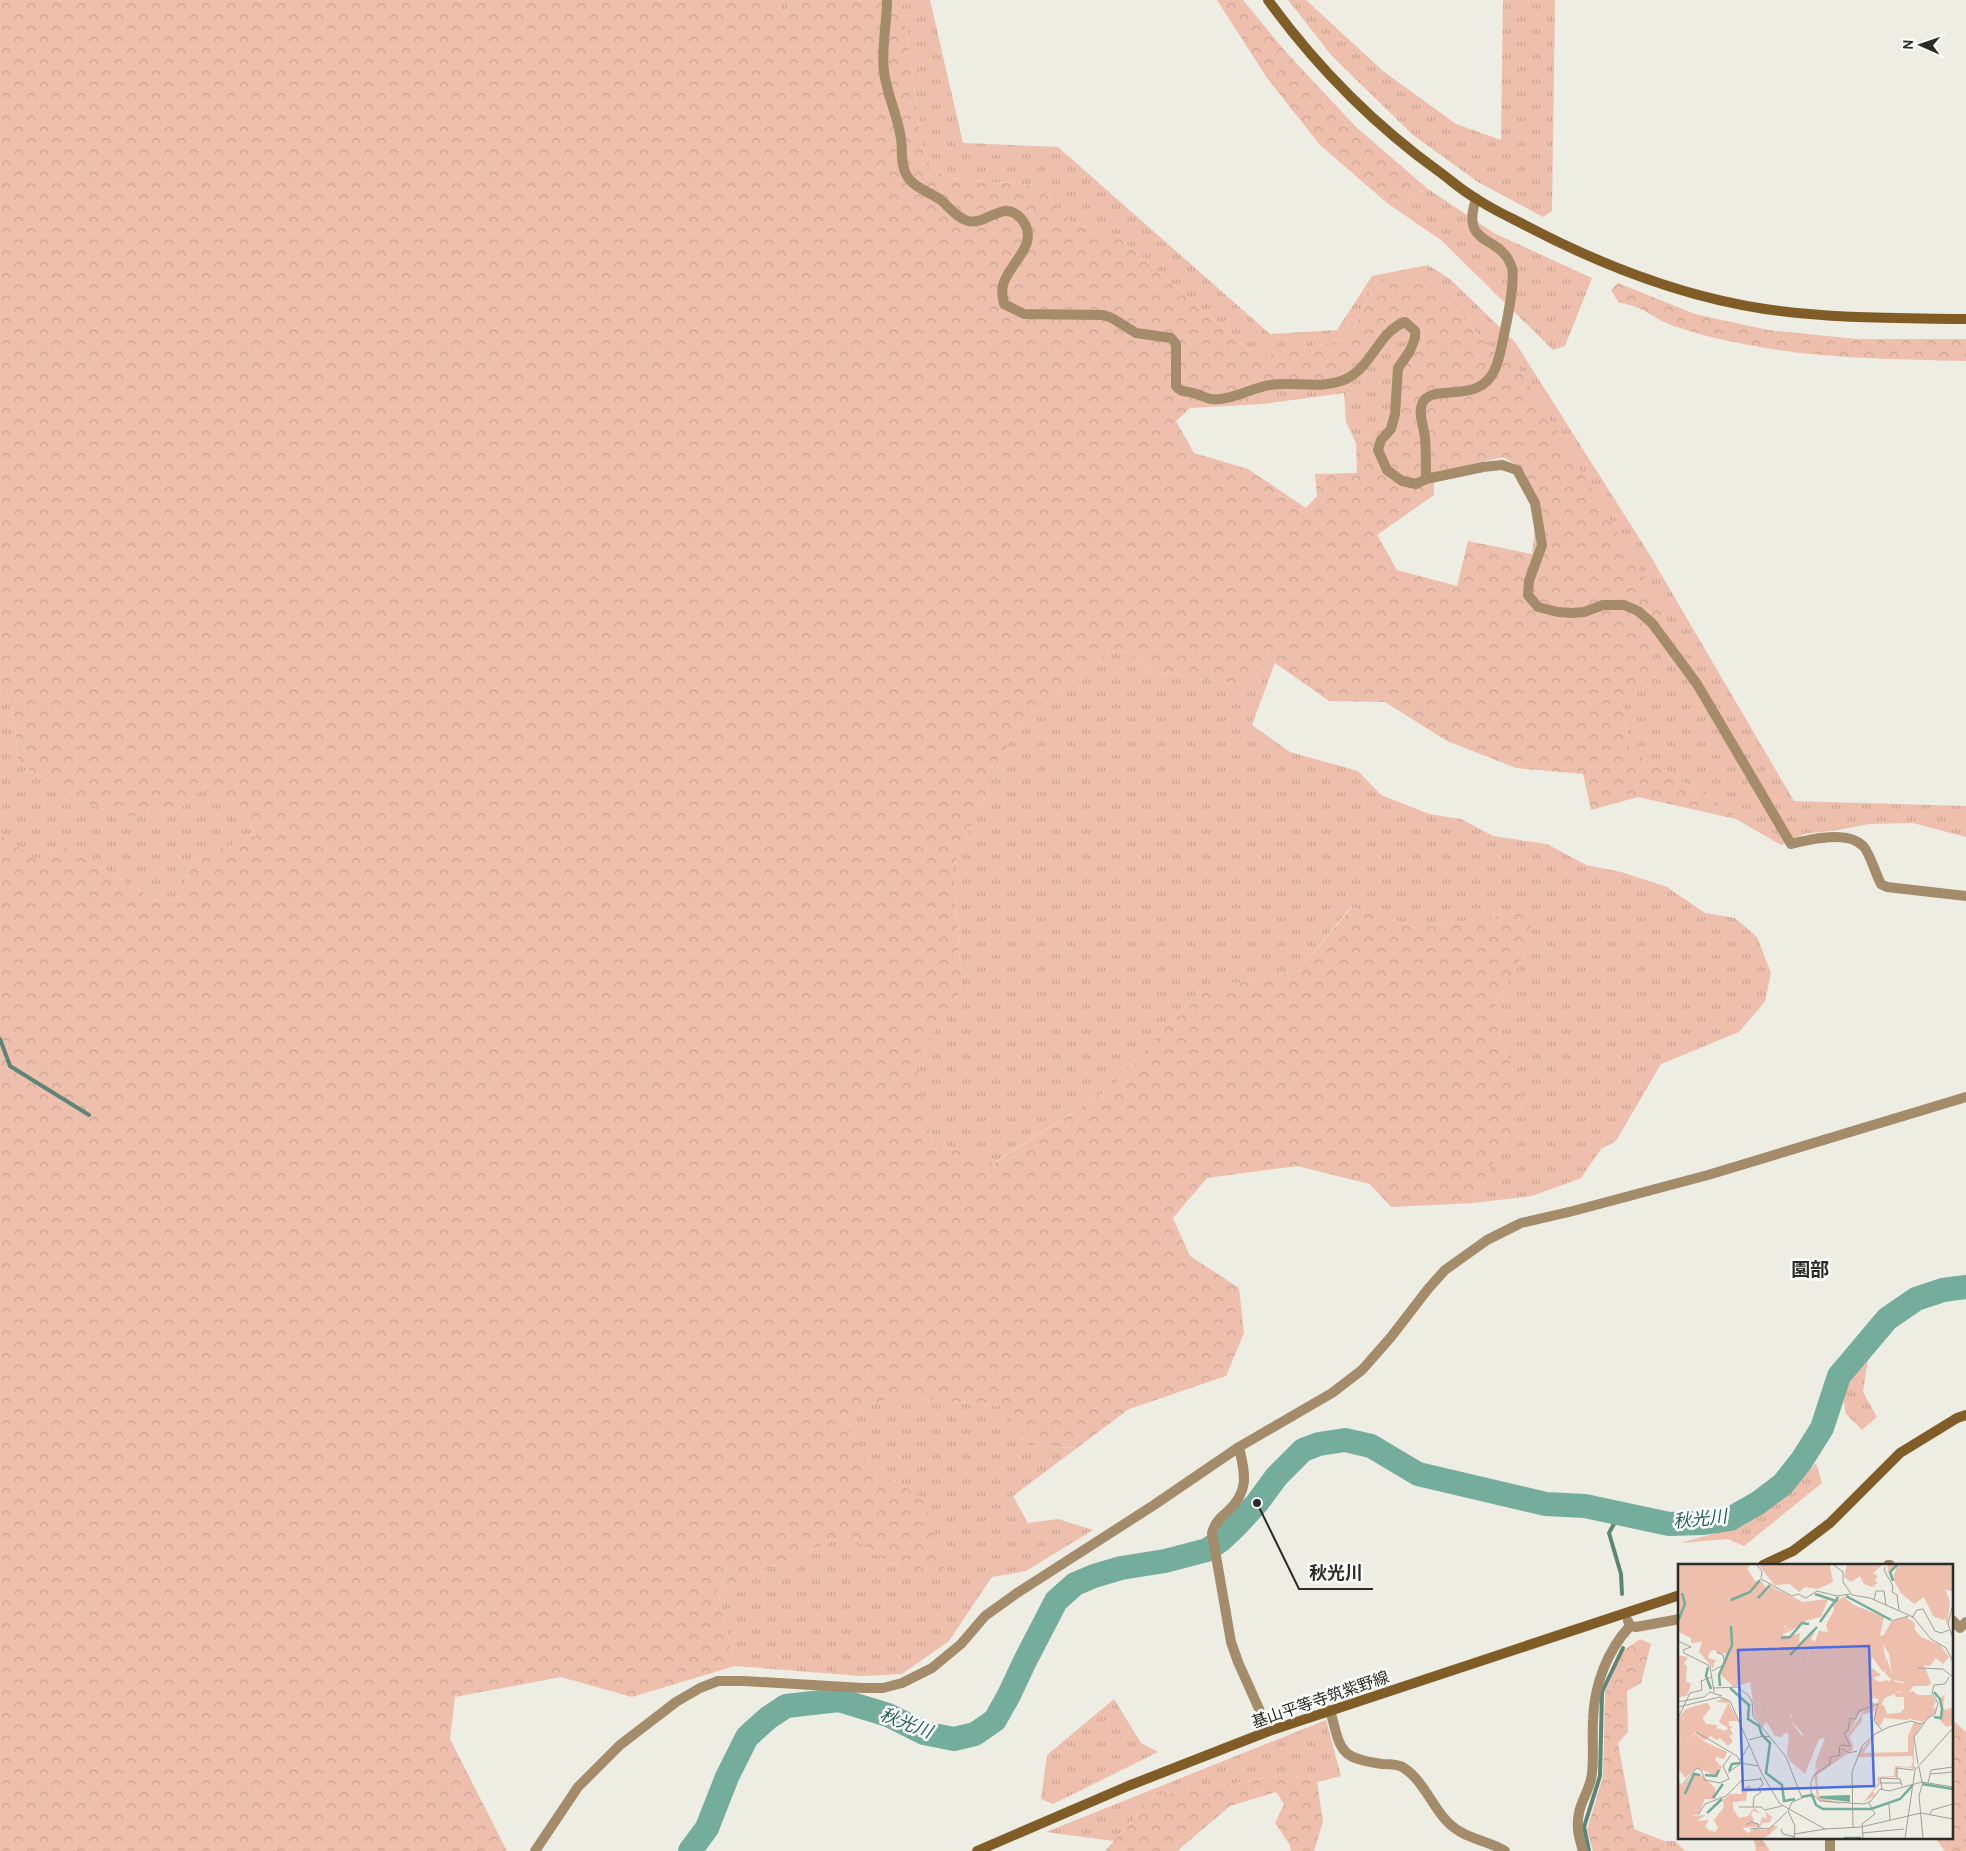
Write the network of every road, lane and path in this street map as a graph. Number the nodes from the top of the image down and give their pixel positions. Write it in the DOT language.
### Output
graph roads {
  1 [pos="887,0"];
  2 [pos="1268,0"];
  3 [pos="1476,199"];
  4 [pos="1966,318"];
  5 [pos="1426,479"];
  6 [pos="1966,896"];
  7 [pos="1966,1097"];
  8 [pos="1966,1415"];
  9 [pos="1240,1447"];
  10 [pos="1765,1564"];
  11 [pos="1678,1596"];
  12 [pos="1626,1613"];
  13 [pos="1678,1620"];
  14 [pos="1954,1622"];
  15 [pos="1966,1622"];
  16 [pos="1630,1626"];
  17 [pos="1330,1710"];
  18 [pos="1269,1731"];
  19 [pos="1830,1838"];
  20 [pos="536,1851"];
  21 [pos="977,1851"];
  22 [pos="1505,1851"];
  23 [pos="1583,1851"];
  24 [pos="1830,1851"];
  1 -- 5 [label="street"];
  2 -- 3 [label="main road"];
  3 -- 4 [label="main road"];
  3 -- 5 [label="street"];
  5 -- 6 [label="street"];
  7 -- 9 [label="street"];
  8 -- 10 [label="main road"];
  9 -- 18 [label="street"];
  9 -- 20 [label="street"];
  11 -- 12 [label="main road, 基山平等寺筑紫野線"];
  12 -- 16 [label="street"];
  12 -- 17 [label="main road, 基山平等寺筑紫野線"];
  13 -- 16 [label="street"];
  14 -- 15 [label="street"];
  16 -- 23 [label="street"];
  17 -- 18 [label="main road, 基山平等寺筑紫野線"];
  17 -- 22 [label="street"];
  18 -- 21 [label="main road, 基山平等寺筑紫野線"];
  19 -- 24 [label="street"];
}
